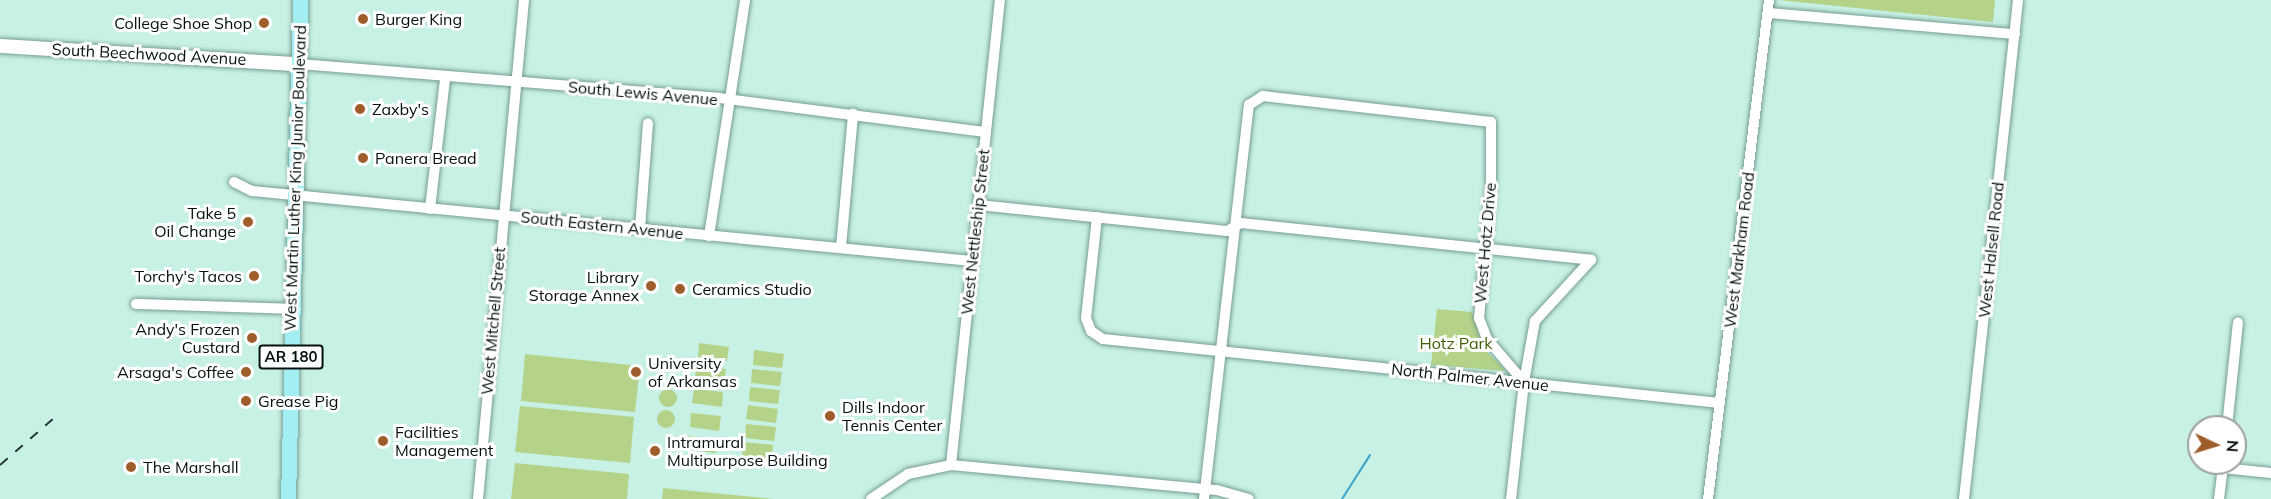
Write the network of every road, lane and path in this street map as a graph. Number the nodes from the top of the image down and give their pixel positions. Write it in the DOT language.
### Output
graph roads {
  1 [pos="300,0"];
  2 [pos="524,0"];
  3 [pos="745,0"];
  4 [pos="1000,0"];
  5 [pos="1769,0"];
  6 [pos="2018,0"];
  7 [pos="1768,13"];
  8 [pos="2015,34"];
  9 [pos="0,46"];
  10 [pos="298,64"];
  11 [pos="444,79"];
  12 [pos="515,85"];
  13 [pos="732,102"];
  14 [pos="853,114"];
  15 [pos="648,123"];
  16 [pos="986,132"];
  17 [pos="234,182"];
  18 [pos="294,195"];
  19 [pos="979,205"];
  20 [pos="430,208"];
  21 [pos="503,214"];
  22 [pos="1097,217"];
  23 [pos="1234,227"];
  24 [pos="640,229"];
  25 [pos="709,236"];
  26 [pos="842,247"];
  27 [pos="1485,250"];
  28 [pos="972,261"];
  29 [pos="136,304"];
  30 [pos="292,309"];
  31 [pos="2238,323"];
  32 [pos="1219,352"];
  33 [pos="1524,382"];
  34 [pos="1720,403"];
  35 [pos="2228,415"];
  36 [pos="951,465"];
  37 [pos="2247,470"];
  38 [pos="2271,473"];
  39 [pos="2222,475"];
  40 [pos="1205,494"];
  41 [pos="288,499"];
  42 [pos="478,499"];
  43 [pos="871,499"];
  44 [pos="1249,499"];
  45 [pos="1511,499"];
  46 [pos="1708,499"];
  47 [pos="1964,499"];
  48 [pos="2219,499"];
  1 -- 10 [label="main road, West Martin Luther King Junior Boulevard / AR 180"];
  2 -- 12 [label="street, West Mitchell Street"];
  3 -- 13 [label="street"];
  4 -- 16 [label="street, West Nettleship Street"];
  5 -- 7 [label="street, West Markham Road"];
  6 -- 8 [label="street, West Halsell Road"];
  7 -- 8 [label="street"];
  7 -- 34 [label="street, West Markham Road"];
  8 -- 47 [label="street, West Halsell Road"];
  9 -- 10 [label="street, South Beechwood Avenue"];
  10 -- 11 [label="street, South Lewis Avenue"];
  10 -- 18 [label="main road, West Martin Luther King Junior Boulevard / AR 180"];
  11 -- 12 [label="street, South Lewis Avenue"];
  11 -- 20 [label="street"];
  12 -- 13 [label="street, South Lewis Avenue"];
  12 -- 21 [label="street, West Mitchell Street"];
  13 -- 14 [label="street, South Lewis Avenue"];
  13 -- 25 [label="street"];
  14 -- 16 [label="street, South Lewis Avenue"];
  14 -- 26 [label="street"];
  15 -- 24 [label="street"];
  16 -- 19 [label="street, West Nettleship Street"];
  17 -- 18 [label="street, South Eastern Avenue"];
  18 -- 20 [label="street, South Eastern Avenue"];
  18 -- 30 [label="main road, West Martin Luther King Junior Boulevard / AR 180"];
  19 -- 22 [label="street"];
  19 -- 28 [label="street, West Nettleship Street"];
  20 -- 21 [label="street, South Eastern Avenue"];
  21 -- 24 [label="street, South Eastern Avenue"];
  21 -- 42 [label="street, West Mitchell Street"];
  22 -- 23 [label="street"];
  22 -- 32 [label="street, North Palmer Avenue"];
  23 -- 27 [label="street"];
  23 -- 27 [label="street, West Hotz Drive"];
  23 -- 32 [label="street"];
  24 -- 25 [label="street, South Eastern Avenue"];
  25 -- 26 [label="street, South Eastern Avenue"];
  26 -- 28 [label="street, South Eastern Avenue"];
  27 -- 33 [label="street, West Hotz Drive"];
  27 -- 33 [label="street"];
  28 -- 36 [label="street, West Nettleship Street"];
  29 -- 30 [label="street"];
  30 -- 41 [label="main road, West Martin Luther King Junior Boulevard / AR 180"];
  31 -- 35 [label="street"];
  32 -- 33 [label="street, North Palmer Avenue"];
  32 -- 40 [label="street"];
  33 -- 34 [label="street, North Palmer Avenue"];
  33 -- 45 [label="street"];
  34 -- 46 [label="street, West Markham Road"];
  36 -- 40 [label="street"];
  36 -- 43 [label="street"];
  37 -- 38 [label="street"];
  39 -- 48 [label="street"];
  40 -- 44 [label="street"];
}
